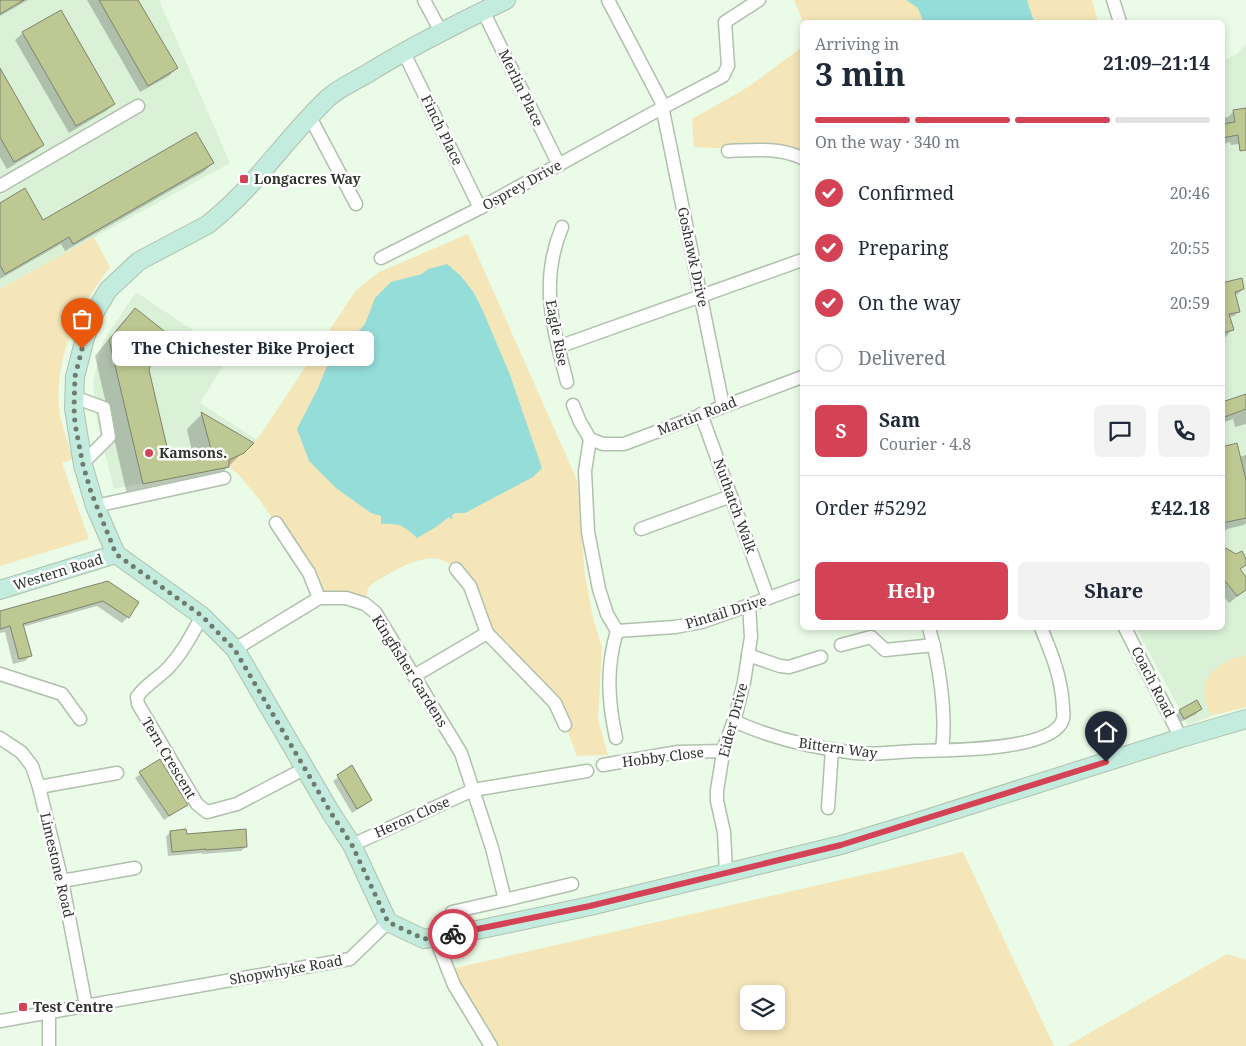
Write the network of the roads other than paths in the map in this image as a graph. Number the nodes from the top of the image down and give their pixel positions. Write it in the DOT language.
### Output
graph roads {
  1 [pos="424,0"];
  2 [pos="506,0"];
  3 [pos="608,0"];
  4 [pos="759,0"];
  5 [pos="1112,0"];
  6 [pos="483,11"];
  7 [pos="1119,20"];
  8 [pos="441,32"];
  9 [pos="404,53"];
  10 [pos="138,106"];
  11 [pos="662,108"];
  12 [pos="310,117"];
  13 [pos="728,151"];
  14 [pos="800,157"];
  15 [pos="558,165"];
  16 [pos="0,186"];
  17 [pos="356,204"];
  18 [pos="480,208"];
  19 [pos="562,227"];
  20 [pos="381,258"];
  21 [pos="800,261"];
  22 [pos="701,297"];
  23 [pos="558,347"];
  24 [pos="800,377"];
  25 [pos="567,382"];
  26 [pos="74,397"];
  27 [pos="573,405"];
  28 [pos="724,406"];
  29 [pos="701,414"];
  30 [pos="590,439"];
  31 [pos="82,463"];
  32 [pos="224,478"];
  33 [pos="731,496"];
  34 [pos="96,506"];
  35 [pos="276,522"];
  36 [pos="641,529"];
  37 [pos="116,554"];
  38 [pos="456,569"];
  39 [pos="800,587"];
  40 [pos="0,590"];
  41 [pos="319,598"];
  42 [pos="768,598"];
  43 [pos="749,605"];
  44 [pos="202,616"];
  45 [pos="930,630"];
  46 [pos="1042,630"];
  47 [pos="1126,630"];
  48 [pos="617,631"];
  49 [pos="487,633"];
  50 [pos="841,645"];
  51 [pos="934,645"];
  52 [pos="235,650"];
  53 [pos="748,655"];
  54 [pos="821,656"];
  55 [pos="0,674"];
  56 [pos="414,676"];
  57 [pos="80,719"];
  58 [pos="1246,719"];
  59 [pos="734,721"];
  60 [pos="565,725"];
  61 [pos="0,738"];
  62 [pos="616,738"];
  63 [pos="1181,738"];
  64 [pos="832,749"];
  65 [pos="942,750"];
  66 [pos="723,751"];
  67 [pos="603,765"];
  68 [pos="304,769"];
  69 [pos="587,771"];
  70 [pos="117,773"];
  71 [pos="39,787"];
  72 [pos="473,790"];
  73 [pos="828,808"];
  74 [pos="352,845"];
  75 [pos="135,868"];
  76 [pos="726,873"];
  77 [pos="62,881"];
  78 [pos="572,884"];
  79 [pos="505,900"];
  80 [pos="452,912"];
  81 [pos="388,922"];
  82 [pos="435,937"];
  83 [pos="86,1006"];
  84 [pos="49,1012"];
  85 [pos="0,1021"];
  86 [pos="49,1046"];
  87 [pos="491,1046"];
  1 -- 8 [label="street"];
  2 -- 6 [label="main road"];
  3 -- 11 [label="street, Goshawk Drive"];
  4 -- 11 [label="street, Osprey Drive"];
  5 -- 7 [label="street"];
  6 -- 8 [label="main road"];
  6 -- 15 [label="street, Merlin Place"];
  8 -- 9 [label="main road"];
  9 -- 12 [label="main road"];
  9 -- 18 [label="street, Finch Place"];
  10 -- 16 [label="street"];
  11 -- 15 [label="street, Osprey Drive"];
  11 -- 22 [label="street, Goshawk Drive"];
  12 -- 17 [label="street"];
  12 -- 26 [label="main road"];
  13 -- 14 [label="street"];
  15 -- 18 [label="street, Osprey Drive"];
  18 -- 20 [label="street, Osprey Drive"];
  19 -- 23 [label="street, Eagle Rise"];
  21 -- 22 [label="street"];
  22 -- 23 [label="street"];
  22 -- 28 [label="street, Goshawk Drive"];
  23 -- 25 [label="street, Eagle Rise"];
  24 -- 28 [label="street, Martin Road"];
  26 -- 31 [label="main road"];
  26 -- 31 [label="street"];
  27 -- 30 [label="street"];
  28 -- 29 [label="street, Martin Road"];
  29 -- 30 [label="street, Martin Road"];
  29 -- 33 [label="street, Nuthatch Walk"];
  30 -- 48 [label="street"];
  31 -- 34 [label="main road"];
  32 -- 34 [label="street"];
  33 -- 36 [label="street"];
  33 -- 42 [label="street, Nuthatch Walk"];
  34 -- 37 [label="main road"];
  35 -- 41 [label="street"];
  37 -- 40 [label="main road, Western Road"];
  37 -- 44 [label="main road"];
  38 -- 49 [label="street"];
  39 -- 42 [label="street, Pintail Drive"];
  41 -- 52 [label="street"];
  41 -- 56 [label="street, Kingfisher Gardens"];
  42 -- 43 [label="street, Pintail Drive"];
  43 -- 48 [label="street, Pintail Drive"];
  43 -- 53 [label="street, Eider Drive"];
  44 -- 52 [label="main road"];
  44 -- 68 [label="street, Tern Crescent"];
  45 -- 51 [label="street"];
  46 -- 65 [label="street, Bittern Way"];
  47 -- 63 [label="street, Coach Road"];
  48 -- 62 [label="street"];
  49 -- 56 [label="street"];
  49 -- 60 [label="street"];
  50 -- 51 [label="street"];
  51 -- 65 [label="street"];
  52 -- 68 [label="main road"];
  53 -- 54 [label="street"];
  53 -- 59 [label="street, Eider Drive"];
  55 -- 57 [label="street"];
  56 -- 72 [label="street, Kingfisher Gardens"];
  58 -- 63 [label="main road"];
  59 -- 64 [label="street, Bittern Way"];
  59 -- 66 [label="street, Eider Drive"];
  61 -- 71 [label="street, Limestone Road"];
  63 -- 76 [label="main road"];
  64 -- 65 [label="street, Bittern Way"];
  64 -- 73 [label="street"];
  66 -- 67 [label="street, Hobby Close"];
  66 -- 76 [label="street, Eider Drive"];
  68 -- 74 [label="main road"];
  69 -- 72 [label="street, Heron Close"];
  70 -- 71 [label="street"];
  71 -- 77 [label="street, Limestone Road"];
  72 -- 74 [label="street, Heron Close"];
  72 -- 79 [label="street"];
  74 -- 81 [label="main road"];
  75 -- 77 [label="street"];
  76 -- 82 [label="main road"];
  77 -- 83 [label="street, Limestone Road"];
  78 -- 79 [label="street"];
  79 -- 80 [label="street"];
  81 -- 82 [label="main road"];
  81 -- 83 [label="street, Shopwhyke Road"];
  82 -- 87 [label="street"];
  83 -- 84 [label="street, Shopwhyke Road"];
  84 -- 85 [label="street, Shopwhyke Road"];
  84 -- 86 [label="street"];
}
